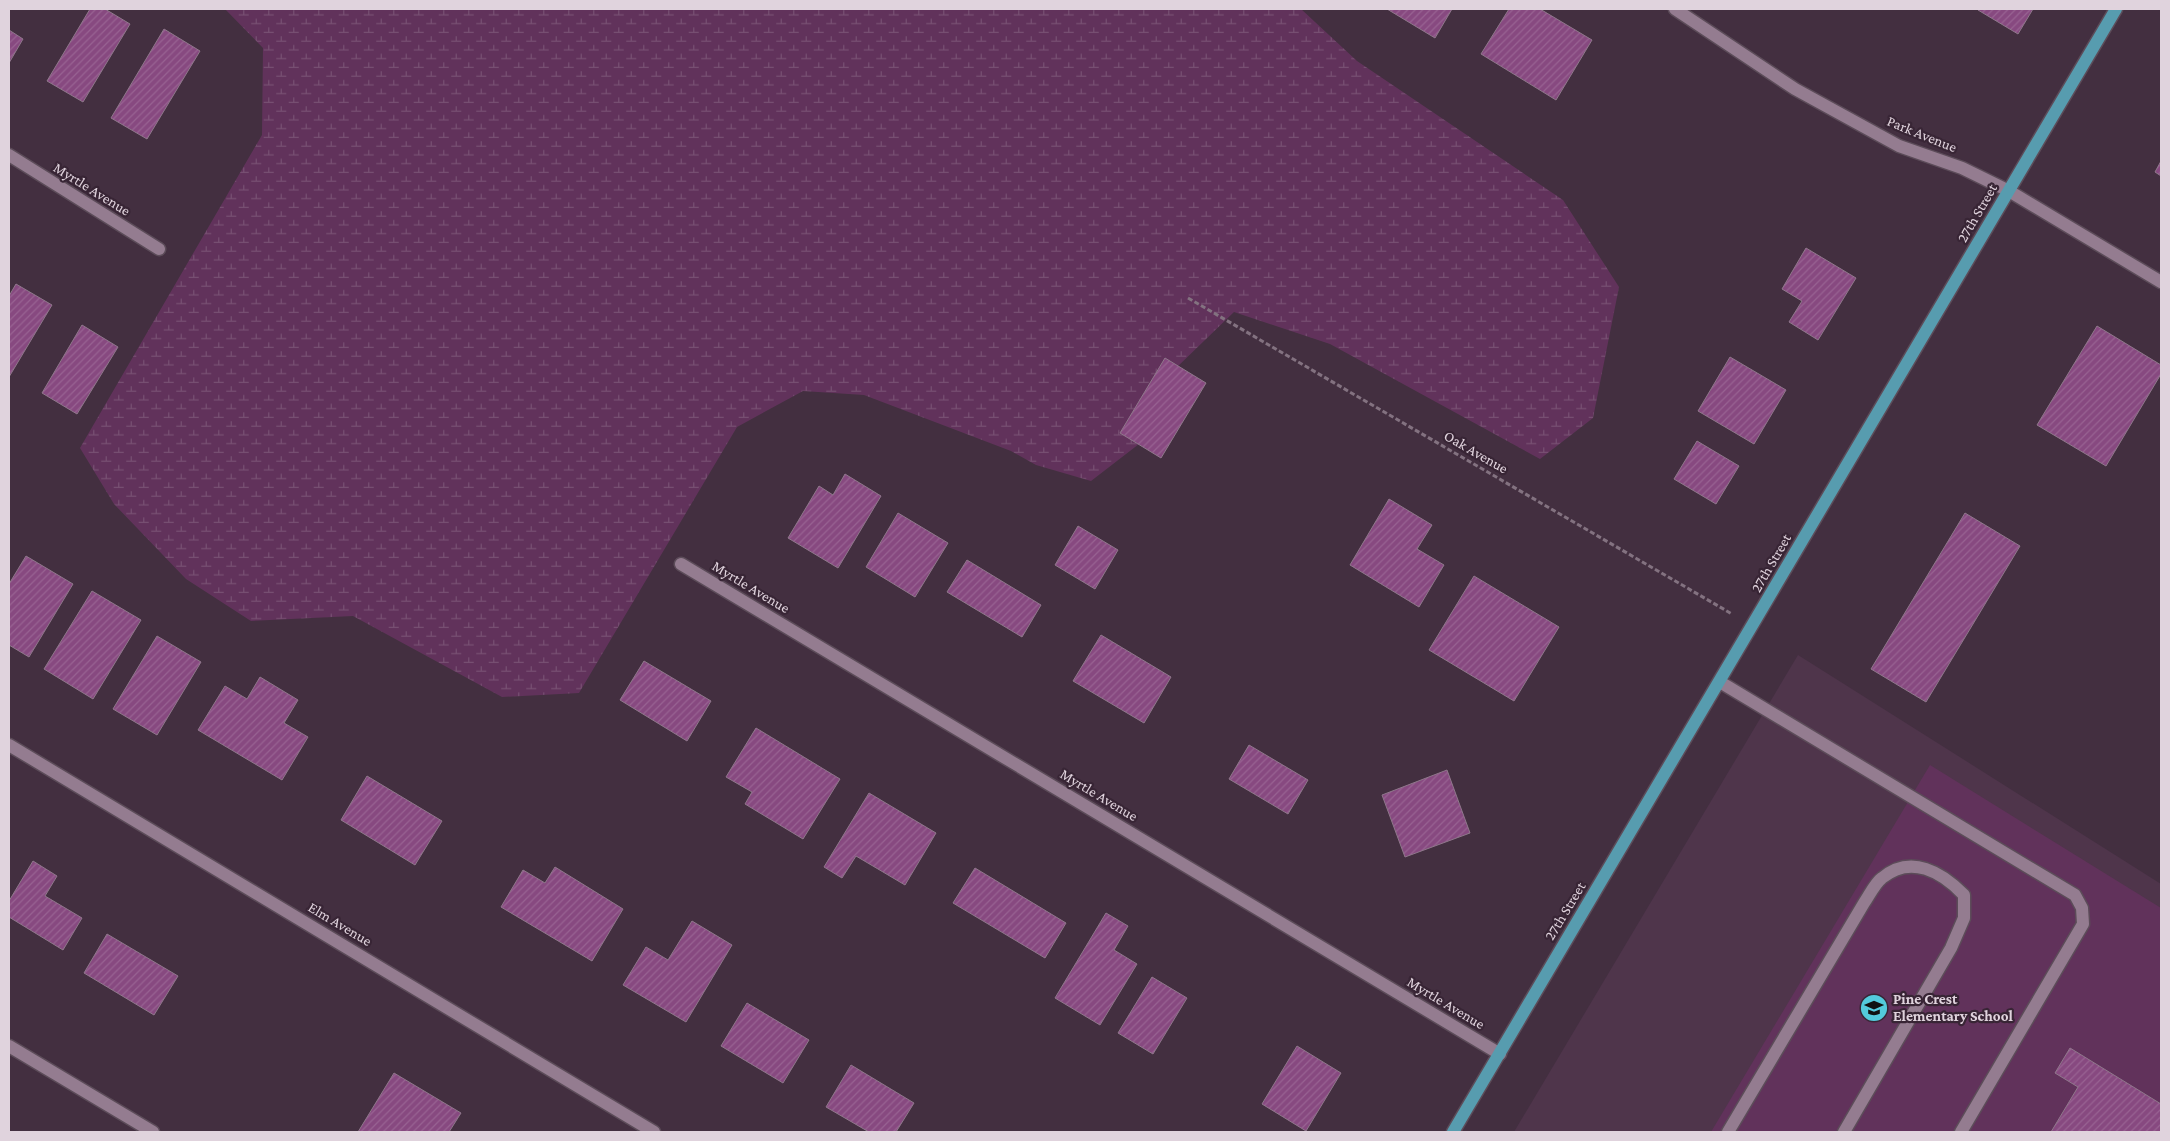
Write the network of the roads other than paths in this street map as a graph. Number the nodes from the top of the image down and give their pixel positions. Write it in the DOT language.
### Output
graph roads {
  1 [pos="1675,9"];
  2 [pos="2116,9"];
  3 [pos="9,155"];
  4 [pos="2009,191"];
  5 [pos="159,249"];
  6 [pos="2161,282"];
  7 [pos="681,564"];
  8 [pos="1720,682"];
  9 [pos="9,745"];
  10 [pos="9,1046"];
  11 [pos="1500,1054"];
  12 [pos="153,1132"];
  13 [pos="654,1132"];
  14 [pos="1454,1132"];
  15 [pos="1728,1132"];
  16 [pos="1844,1132"];
  17 [pos="1961,1132"];
  1 -- 4 [label="street, Park Avenue"];
  2 -- 4 [label="main road, 27th Street"];
  3 -- 5 [label="street, Myrtle Avenue"];
  4 -- 6 [label="street, Park Avenue"];
  4 -- 8 [label="main road, 27th Street"];
  7 -- 11 [label="street, Myrtle Avenue"];
  8 -- 11 [label="main road, 27th Street"];
  8 -- 17 [label="street"];
  9 -- 13 [label="street, Elm Avenue"];
  10 -- 12 [label="street"];
  11 -- 14 [label="main road, 27th Street"];
  15 -- 16 [label="street"];
}
